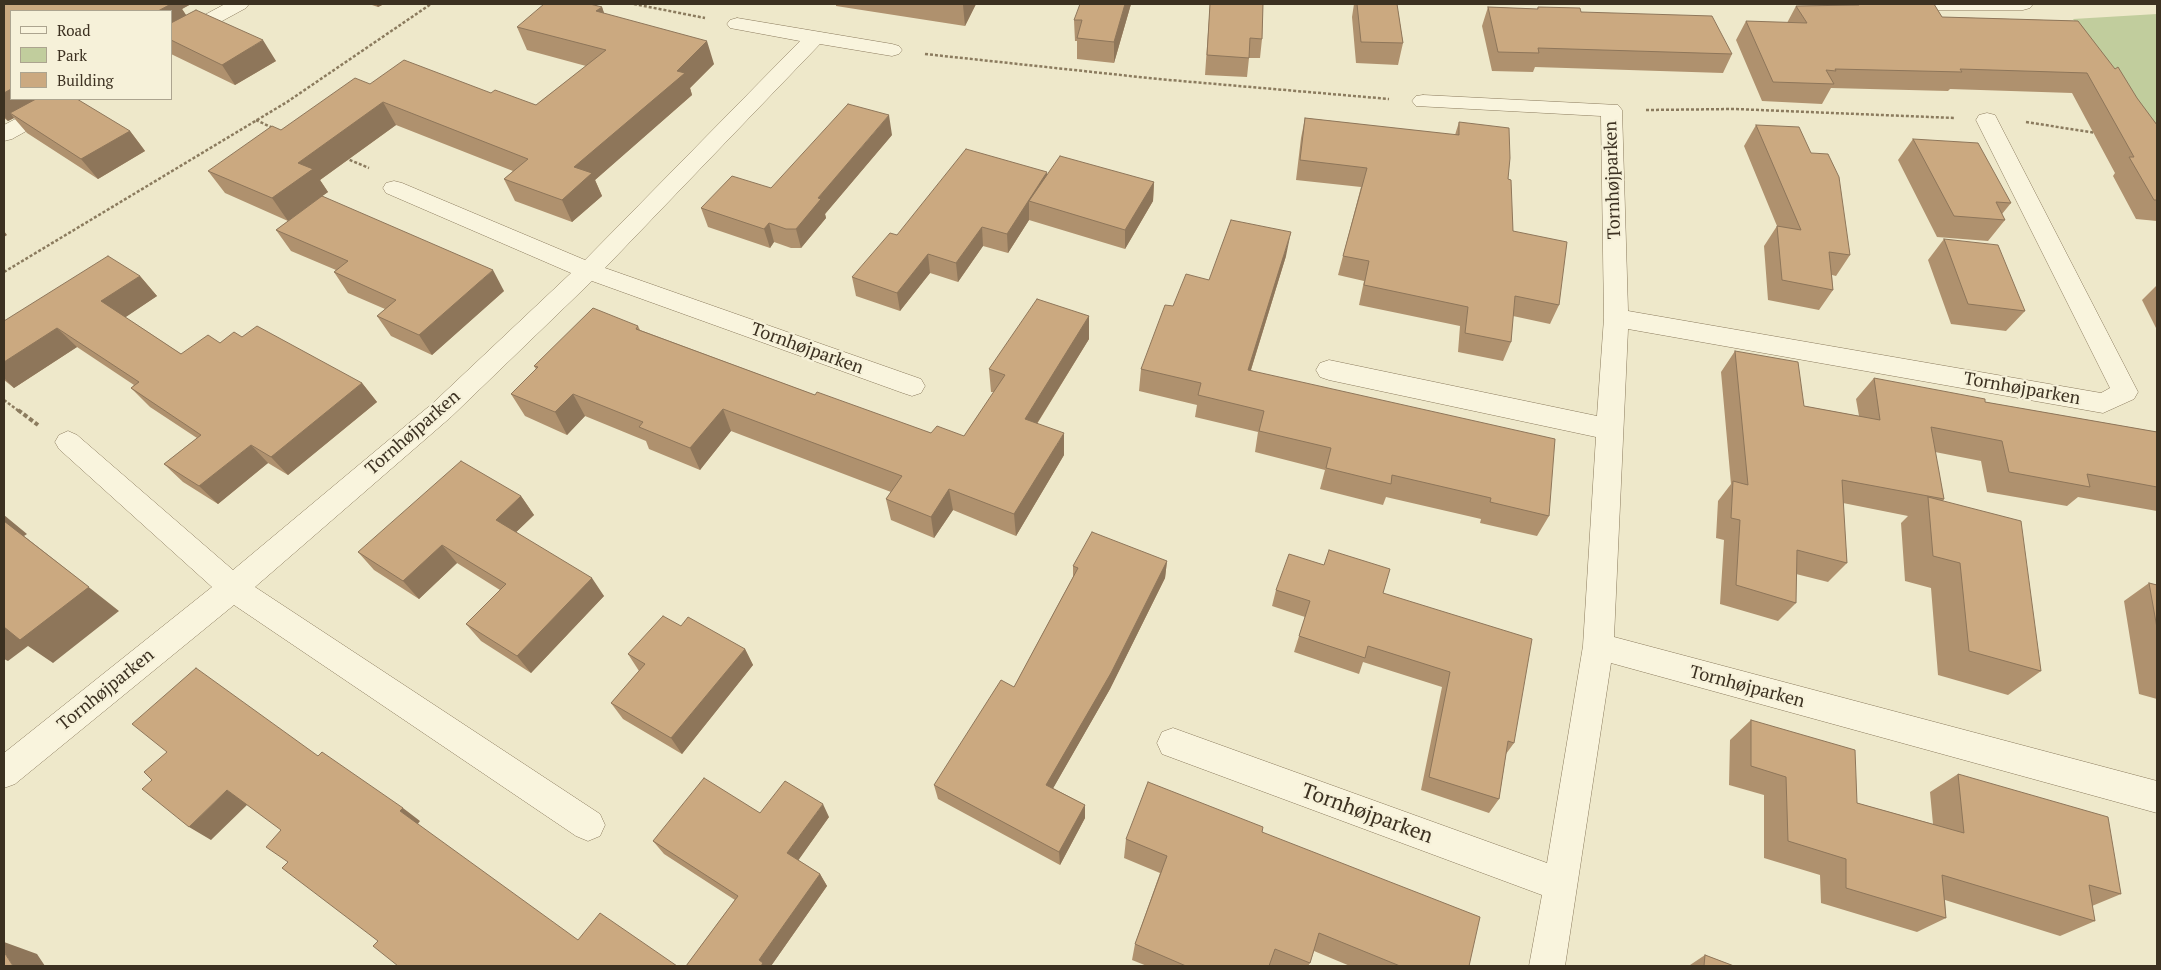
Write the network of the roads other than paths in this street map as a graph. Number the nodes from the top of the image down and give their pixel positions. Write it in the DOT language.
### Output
graph roads {
  1 [pos="239,4"];
  2 [pos="1886,4"];
  3 [pos="2023,4"];
  4 [pos="737,24"];
  5 [pos="816,36"];
  6 [pos="172,40"];
  7 [pos="892,50"];
  8 [pos="66,100"];
  9 [pos="1423,102"];
  10 [pos="1987,120"];
  11 [pos="4,134"];
  12 [pos="394,188"];
  13 [pos="588,271"];
  14 [pos="1616,318"];
  15 [pos="1329,370"];
  16 [pos="912,386"];
  17 [pos="1609,429"];
  18 [pos="68,442"];
  19 [pos="232,588"];
  20 [pos="1598,646"];
  21 [pos="1173,743"];
  22 [pos="4,773"];
  23 [pos="2157,797"];
  24 [pos="588,825"];
  25 [pos="1562,885"];
  26 [pos="1547,966"];
  1 -- 6 [label="street"];
  2 -- 3 [label="street"];
  4 -- 5 [label="street"];
  5 -- 7 [label="street"];
  5 -- 13 [label="street, Tornhøjparken"];
  8 -- 11 [label="street"];
  9 -- 14 [label="street, Tornhøjparken"];
  10 -- 14 [label="street, Tornhøjparken"];
  12 -- 13 [label="street, Tornhøjparken"];
  13 -- 16 [label="street, Tornhøjparken"];
  13 -- 19 [label="street, Tornhøjparken"];
  14 -- 17 [label="street, Tornhøjparken"];
  15 -- 17 [label="street"];
  17 -- 20 [label="street, Tornhøjparken"];
  18 -- 19 [label="street"];
  19 -- 22 [label="street, Tornhøjparken"];
  19 -- 24 [label="street"];
  20 -- 23 [label="street, Tornhøjparken"];
  20 -- 25 [label="street, Tornhøjparken"];
  21 -- 25 [label="street, Tornhøjparken"];
  25 -- 26 [label="street, Tornhøjparken"];
}
